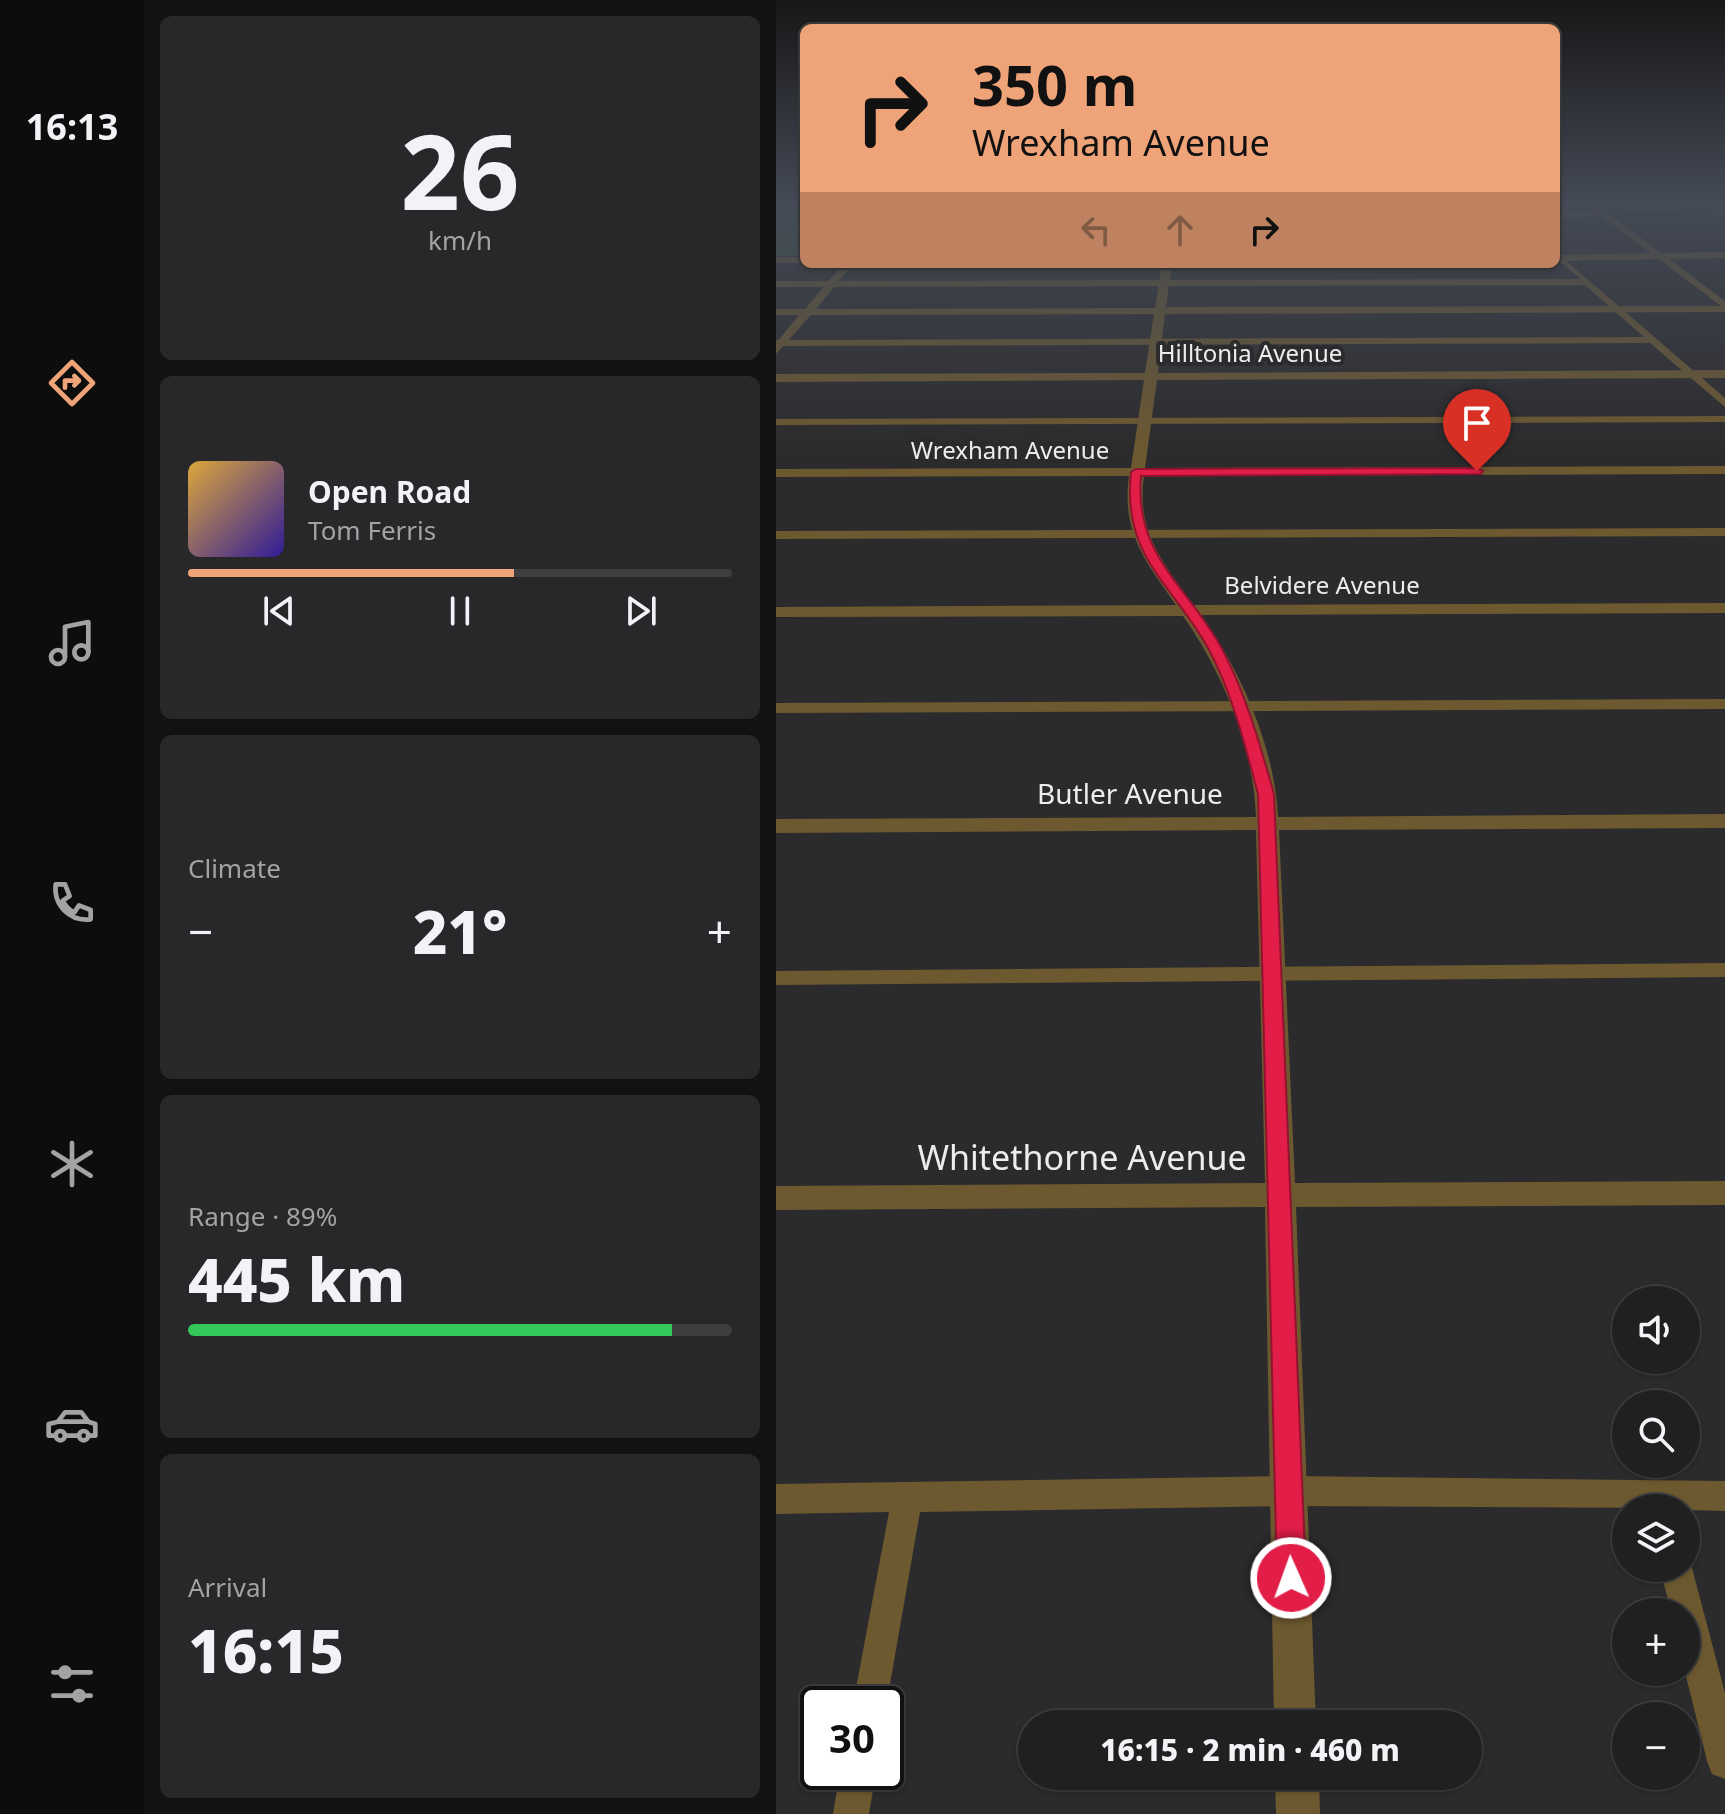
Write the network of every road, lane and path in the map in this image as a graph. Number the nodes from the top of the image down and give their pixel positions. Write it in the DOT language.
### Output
graph roads {
  1 [pos="828,288"];
  2 [pos="1163,288"];
  3 [pos="1594,288"];
  4 [pos="1699,288"];
  5 [pos="1725,307"];
  6 [pos="1619,309"];
  7 [pos="1160,311"];
  8 [pos="776,312"];
  9 [pos="807,312"];
  10 [pos="1653,340"];
  11 [pos="1156,342"];
  12 [pos="778,346"];
  13 [pos="1725,374"];
  14 [pos="1692,375"];
  15 [pos="1151,376"];
  16 [pos="776,378"];
  17 [pos="1725,404"];
  18 [pos="1725,419"];
  19 [pos="1144,420"];
  20 [pos="776,422"];
  21 [pos="1725,470"];
  22 [pos="1136,472"];
  23 [pos="776,473"];
  24 [pos="1725,532"];
  25 [pos="1140,533"];
  26 [pos="776,535"];
  27 [pos="1725,608"];
  28 [pos="1189,611"];
  29 [pos="776,612"];
  30 [pos="1725,704"];
  31 [pos="1239,706"];
  32 [pos="776,708"];
  33 [pos="1725,821"];
  34 [pos="1267,823"];
  35 [pos="776,826"];
  36 [pos="1725,970"];
  37 [pos="1273,974"];
  38 [pos="776,978"];
  39 [pos="1725,1193"];
  40 [pos="1280,1195"];
  41 [pos="776,1198"];
  42 [pos="1289,1491"];
  43 [pos="1725,1496"];
  44 [pos="907,1497"];
  45 [pos="1700,1498"];
  46 [pos="776,1499"];
  47 [pos="1612,1500"];
  48 [pos="1680,1582"];
  49 [pos="873,1686"];
  50 [pos="1295,1710"];
  51 [pos="1725,1761"];
  52 [pos="855,1790"];
  53 [pos="1297,1790"];
  54 [pos="851,1814"];
  55 [pos="1298,1814"];
  1 -- 9 [label="street"];
  2 -- 7 [label="street"];
  3 -- 6 [label="lane"];
  4 -- 5 [label="street"];
  5 -- 6 [label="street"];
  6 -- 7 [label="street"];
  6 -- 10 [label="lane"];
  7 -- 9 [label="street"];
  7 -- 11 [label="street"];
  8 -- 9 [label="street"];
  9 -- 12 [label="street"];
  10 -- 11 [label="lane"];
  10 -- 14 [label="lane"];
  11 -- 12 [label="lane"];
  11 -- 15 [label="street"];
  13 -- 14 [label="street, Hilltonia Avenue"];
  14 -- 15 [label="street, Hilltonia Avenue"];
  14 -- 17 [label="lane"];
  15 -- 16 [label="street, Hilltonia Avenue"];
  15 -- 19 [label="street"];
  18 -- 19 [label="lane"];
  19 -- 20 [label="lane"];
  19 -- 22 [label="street"];
  21 -- 22 [label="street, Wrexham Avenue"];
  22 -- 23 [label="street, Wrexham Avenue"];
  22 -- 25 [label="street"];
  24 -- 25 [label="lane"];
  25 -- 26 [label="lane"];
  25 -- 28 [label="street"];
  27 -- 28 [label="street, Belvidere Avenue"];
  28 -- 29 [label="street, Belvidere Avenue"];
  28 -- 31 [label="street"];
  30 -- 31 [label="lane"];
  31 -- 32 [label="lane"];
  31 -- 34 [label="street"];
  33 -- 34 [label="street, Butler Avenue"];
  34 -- 35 [label="street, Butler Avenue"];
  34 -- 37 [label="street"];
  36 -- 37 [label="lane"];
  37 -- 38 [label="lane"];
  37 -- 40 [label="street"];
  39 -- 40 [label="street, Whitethorne Avenue"];
  40 -- 41 [label="street, Whitethorne Avenue"];
  40 -- 42 [label="street"];
  42 -- 44 [label="lane"];
  42 -- 47 [label="lane"];
  42 -- 50 [label="street"];
  43 -- 45 [label="lane"];
  44 -- 46 [label="lane"];
  44 -- 49 [label="lane"];
  48 -- 51 [label="lane"];
  52 -- 54 [label="lane"];
  53 -- 55 [label="street"];
}
